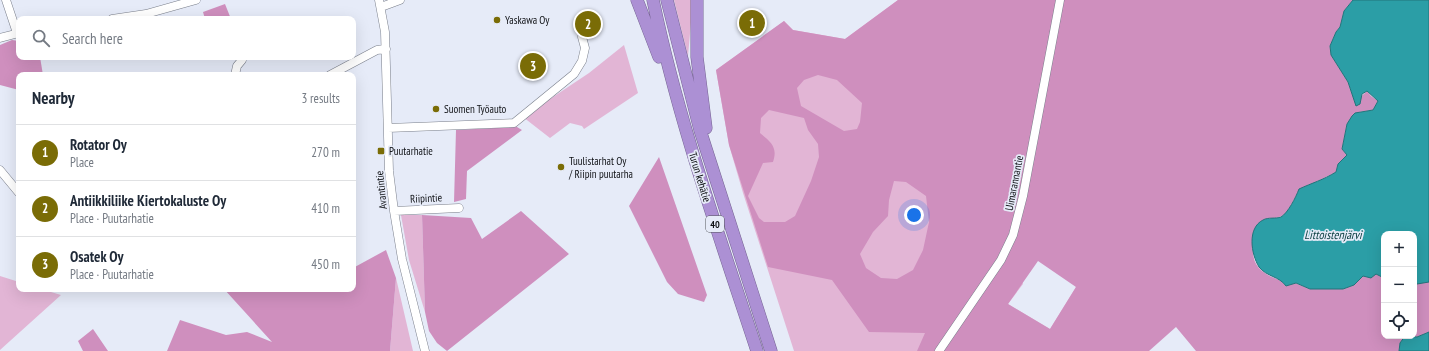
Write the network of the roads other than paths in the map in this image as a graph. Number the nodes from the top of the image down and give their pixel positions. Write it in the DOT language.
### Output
graph roads {
  1 [pos="6,0"];
  2 [pos="196,0"];
  3 [pos="400,0"];
  4 [pos="637,0"];
  5 [pos="653,0"];
  6 [pos="667,0"];
  7 [pos="697,0"];
  8 [pos="1060,0"];
  9 [pos="380,4"];
  10 [pos="132,16"];
  11 [pos="16,28"];
  12 [pos="16,34"];
  13 [pos="582,36"];
  14 [pos="0,38"];
  15 [pos="386,49"];
  16 [pos="242,60"];
  17 [pos="236,72"];
  18 [pos="336,72"];
  19 [pos="678,106"];
  20 [pos="388,128"];
  21 [pos="0,170"];
  22 [pos="714,179"];
  23 [pos="16,189"];
  24 [pos="459,208"];
  25 [pos="394,211"];
  26 [pos="425,351"];
  27 [pos="757,351"];
  28 [pos="771,351"];
  29 [pos="939,351"];
  1 -- 11 [label="street"];
  2 -- 10 [label="street"];
  3 -- 9 [label="street"];
  4 -- 19 [label="highway"];
  5 -- 19 [label="highway, Turun kehätie / 40"];
  6 -- 22 [label="highway, Turun kehätie / 40"];
  7 -- 22 [label="highway"];
  8 -- 29 [label="street, Uimarannantie"];
  9 -- 15 [label="street, Avantintie"];
  12 -- 14 [label="street"];
  13 -- 20 [label="street"];
  15 -- 18 [label="street"];
  15 -- 20 [label="street, Avantintie"];
  16 -- 17 [label="street"];
  19 -- 27 [label="highway, Turun kehätie / 40"];
  20 -- 25 [label="street, Avantintie"];
  21 -- 23 [label="street"];
  22 -- 28 [label="highway, Turun kehätie / 40"];
  24 -- 25 [label="street, Riipintie"];
  25 -- 26 [label="street, Avantintie"];
}
